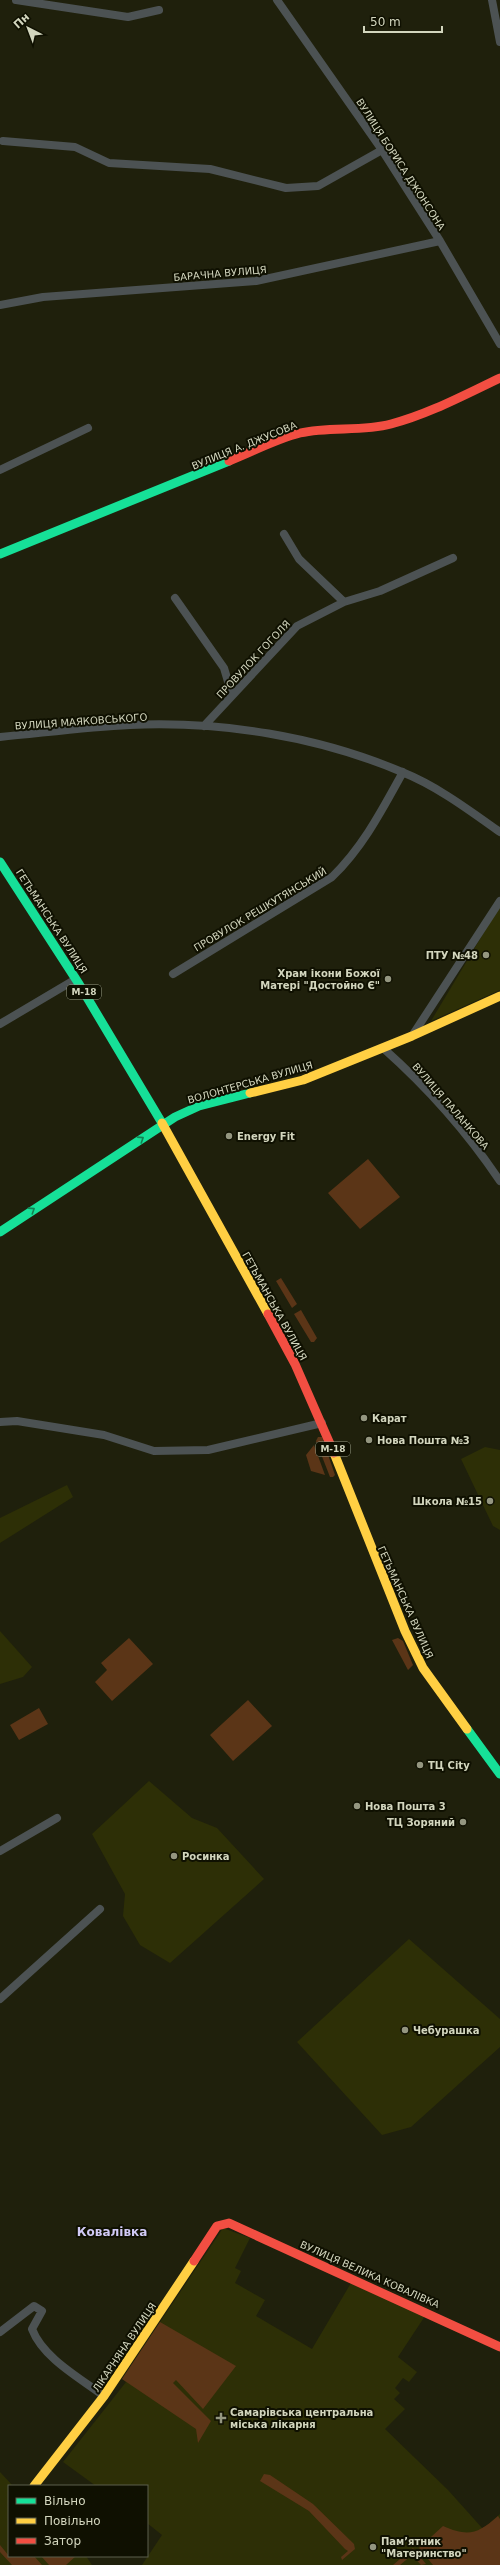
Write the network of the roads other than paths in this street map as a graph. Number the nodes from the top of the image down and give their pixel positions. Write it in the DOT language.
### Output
graph roads {
  1 [pos="16,0"];
  2 [pos="277,0"];
  3 [pos="492,0"];
  4 [pos="159,10"];
  5 [pos="500,42"];
  6 [pos="3,141"];
  7 [pos="382,150"];
  8 [pos="440,241"];
  9 [pos="0,305"];
  10 [pos="500,344"];
  11 [pos="500,378"];
  12 [pos="88,428"];
  13 [pos="0,470"];
  14 [pos="284,534"];
  15 [pos="0,554"];
  16 [pos="453,558"];
  17 [pos="175,598"];
  18 [pos="344,602"];
  19 [pos="232,695"];
  20 [pos="204,726"];
  21 [pos="0,737"];
  22 [pos="403,772"];
  23 [pos="500,832"];
  24 [pos="0,862"];
  25 [pos="500,901"];
  26 [pos="173,974"];
  27 [pos="76,979"];
  28 [pos="500,996"];
  29 [pos="0,1024"];
  30 [pos="412,1036"];
  31 [pos="383,1048"];
  32 [pos="162,1125"];
  33 [pos="500,1181"];
  34 [pos="0,1232"];
  35 [pos="0,1422"];
  36 [pos="322,1423"];
  37 [pos="500,1774"];
  38 [pos="57,1818"];
  39 [pos="0,1851"];
  40 [pos="100,1909"];
  41 [pos="0,1999"];
  42 [pos="229,2223"];
  43 [pos="0,2332"];
  44 [pos="500,2347"];
  45 [pos="104,2396"];
  46 [pos="35,2485"];
  1 -- 4 [label="street"];
  2 -- 7 [label="street, ВУЛИЦЯ БОРИСА ДЖОНСОНА"];
  3 -- 5 [label="street"];
  6 -- 7 [label="street"];
  7 -- 8 [label="street, ВУЛИЦЯ БОРИСА ДЖОНСОНА"];
  8 -- 9 [label="street, БАРАЧНА ВУЛИЦЯ"];
  8 -- 10 [label="street, ВУЛИЦЯ БОРИСА ДЖОНСОНА"];
  11 -- 15 [label="main road, ВУЛИЦЯ А. ДЖУСОВА"];
  12 -- 13 [label="street"];
  14 -- 18 [label="street"];
  16 -- 18 [label="street, ПРОВУЛОК ГОГОЛЯ"];
  17 -- 19 [label="street"];
  18 -- 19 [label="street, ПРОВУЛОК ГОГОЛЯ"];
  19 -- 20 [label="street, ПРОВУЛОК ГОГОЛЯ"];
  20 -- 21 [label="street, ВУЛИЦЯ МАЯКОВСЬКОГО"];
  20 -- 22 [label="street, ВУЛИЦЯ МАЯКОВСЬКОГО"];
  22 -- 23 [label="street, ВУЛИЦЯ МАЯКОВСЬКОГО"];
  22 -- 26 [label="street, ПРОВУЛОК РЕШКУТЯНСЬКИЙ"];
  24 -- 27 [label="main road, ГЕТЬМАНСЬКА ВУЛИЦЯ / М-18"];
  25 -- 30 [label="street"];
  27 -- 29 [label="street"];
  27 -- 32 [label="main road, ГЕТЬМАНСЬКА ВУЛИЦЯ / М-18"];
  28 -- 30 [label="main road, ВОЛОНТЕРСЬКА ВУЛИЦЯ"];
  30 -- 31 [label="main road, ВОЛОНТЕРСЬКА ВУЛИЦЯ"];
  31 -- 32 [label="main road, ВОЛОНТЕРСЬКА ВУЛИЦЯ"];
  31 -- 33 [label="street, ВУЛИЦЯ ПАЛАНКОВА"];
  34 -- 32 [label="main road, ВОЛОНТЕРСЬКА ВУЛИЦЯ, one-way"];
  32 -- 36 [label="main road, ГЕТЬМАНСЬКА ВУЛИЦЯ / М-18"];
  35 -- 36 [label="street"];
  36 -- 37 [label="main road, ГЕТЬМАНСЬКА ВУЛИЦЯ / М-18"];
  38 -- 39 [label="street"];
  40 -- 41 [label="street"];
  42 -- 44 [label="main road, ВУЛИЦЯ ВЕЛИКА КОВАЛІВКА"];
  42 -- 45 [label="main road, ЛІКАРНЯНА ВУЛИЦЯ"];
  43 -- 45 [label="street"];
  45 -- 46 [label="main road, ЛІКАРНЯНА ВУЛИЦЯ"];
}
